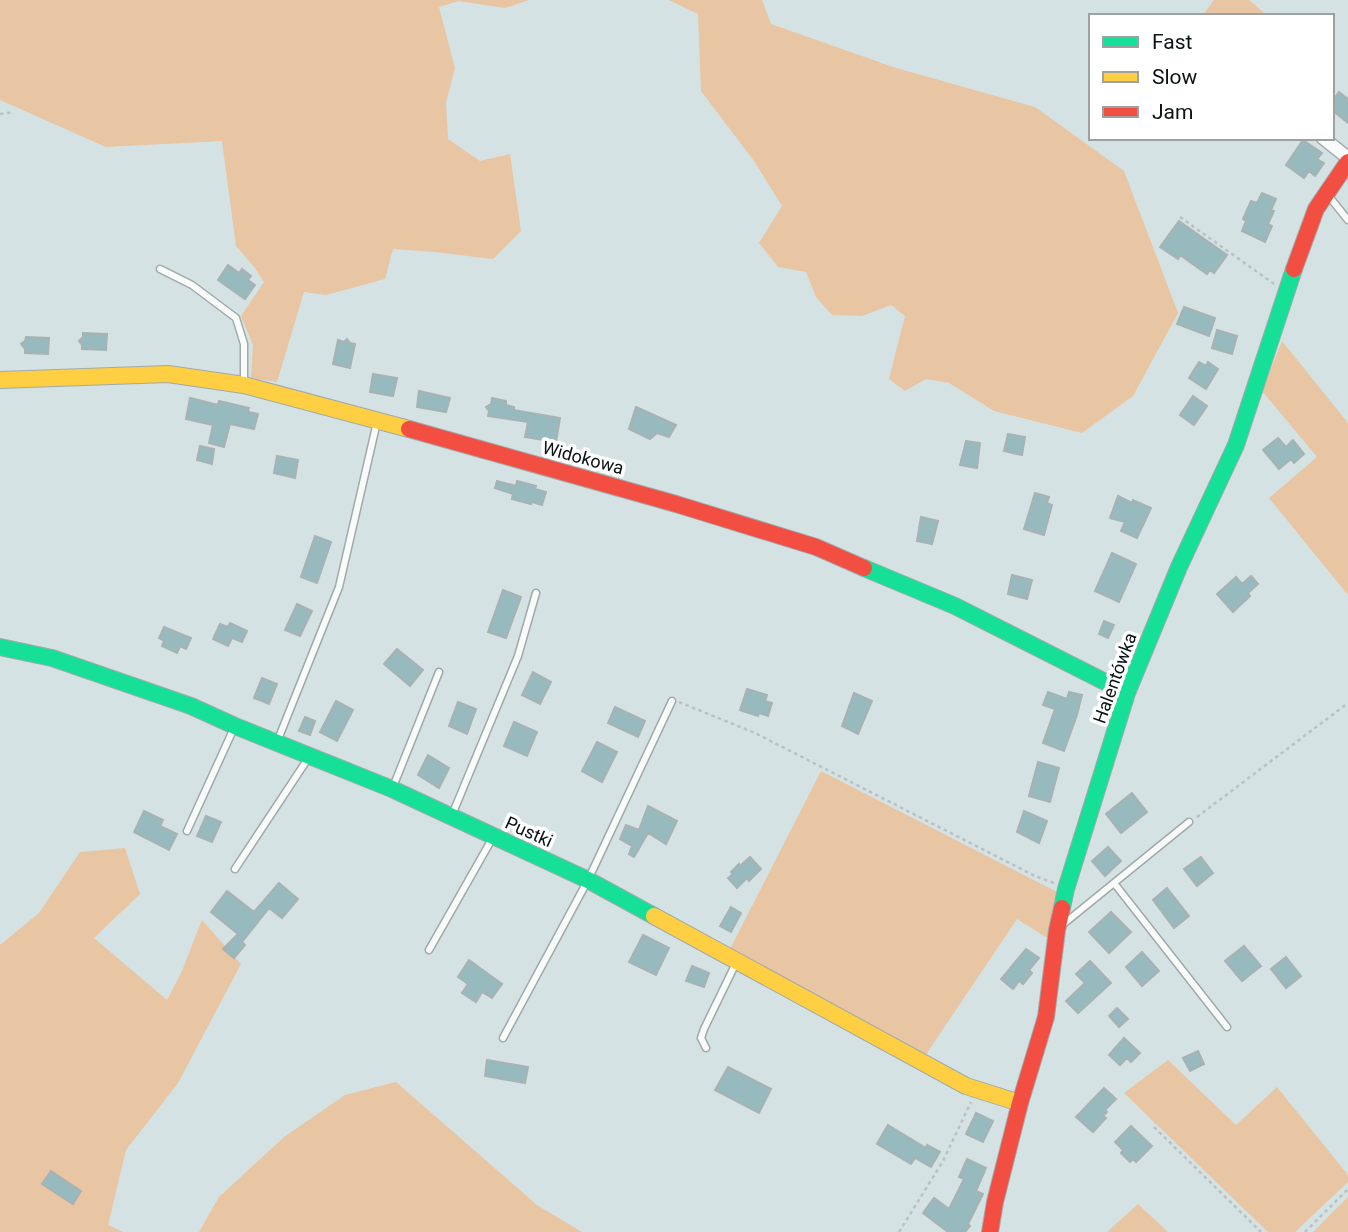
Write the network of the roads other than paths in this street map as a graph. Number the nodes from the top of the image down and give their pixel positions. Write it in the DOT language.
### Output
graph roads {
  1 [pos="1325,140"];
  2 [pos="1348,160"];
  3 [pos="1326,192"];
  4 [pos="1348,220"];
  5 [pos="160,269"];
  6 [pos="0,380"];
  7 [pos="244,385"];
  8 [pos="377,420"];
  9 [pos="536,593"];
  10 [pos="0,647"];
  11 [pos="439,672"];
  12 [pos="1127,693"];
  13 [pos="672,701"];
  14 [pos="234,726"];
  15 [pos="277,742"];
  16 [pos="310,756"];
  17 [pos="392,789"];
  18 [pos="452,817"];
  19 [pos="1189,822"];
  20 [pos="187,831"];
  21 [pos="492,837"];
  22 [pos="235,869"];
  23 [pos="588,880"];
  24 [pos="1114,884"];
  25 [pos="1057,930"];
  26 [pos="429,950"];
  27 [pos="737,961"];
  28 [pos="1227,1027"];
  29 [pos="503,1038"];
  30 [pos="706,1048"];
  31 [pos="1020,1103"];
  32 [pos="990,1232"];
  1 -- 2 [label="street"];
  2 -- 3 [label="street, Halentówka"];
  3 -- 4 [label="lane"];
  3 -- 12 [label="street, Halentówka"];
  5 -- 7 [label="lane"];
  6 -- 7 [label="street, Widokowa"];
  7 -- 8 [label="street, Widokowa"];
  8 -- 12 [label="street, Widokowa"];
  8 -- 15 [label="lane"];
  9 -- 18 [label="lane"];
  10 -- 14 [label="street, Pustki"];
  11 -- 17 [label="lane"];
  12 -- 25 [label="street, Halentówka"];
  13 -- 23 [label="lane"];
  14 -- 15 [label="street, Pustki"];
  14 -- 20 [label="lane"];
  15 -- 16 [label="street, Pustki"];
  16 -- 17 [label="street, Pustki"];
  16 -- 22 [label="lane"];
  17 -- 18 [label="street, Pustki"];
  18 -- 21 [label="street, Pustki"];
  19 -- 24 [label="lane"];
  21 -- 23 [label="street, Pustki"];
  21 -- 26 [label="lane"];
  23 -- 27 [label="street, Pustki"];
  23 -- 29 [label="lane"];
  24 -- 25 [label="lane"];
  24 -- 28 [label="lane"];
  25 -- 31 [label="street, Halentówka"];
  27 -- 30 [label="lane"];
  27 -- 31 [label="street, Pustki"];
  31 -- 32 [label="street, Halentówka"];
}
